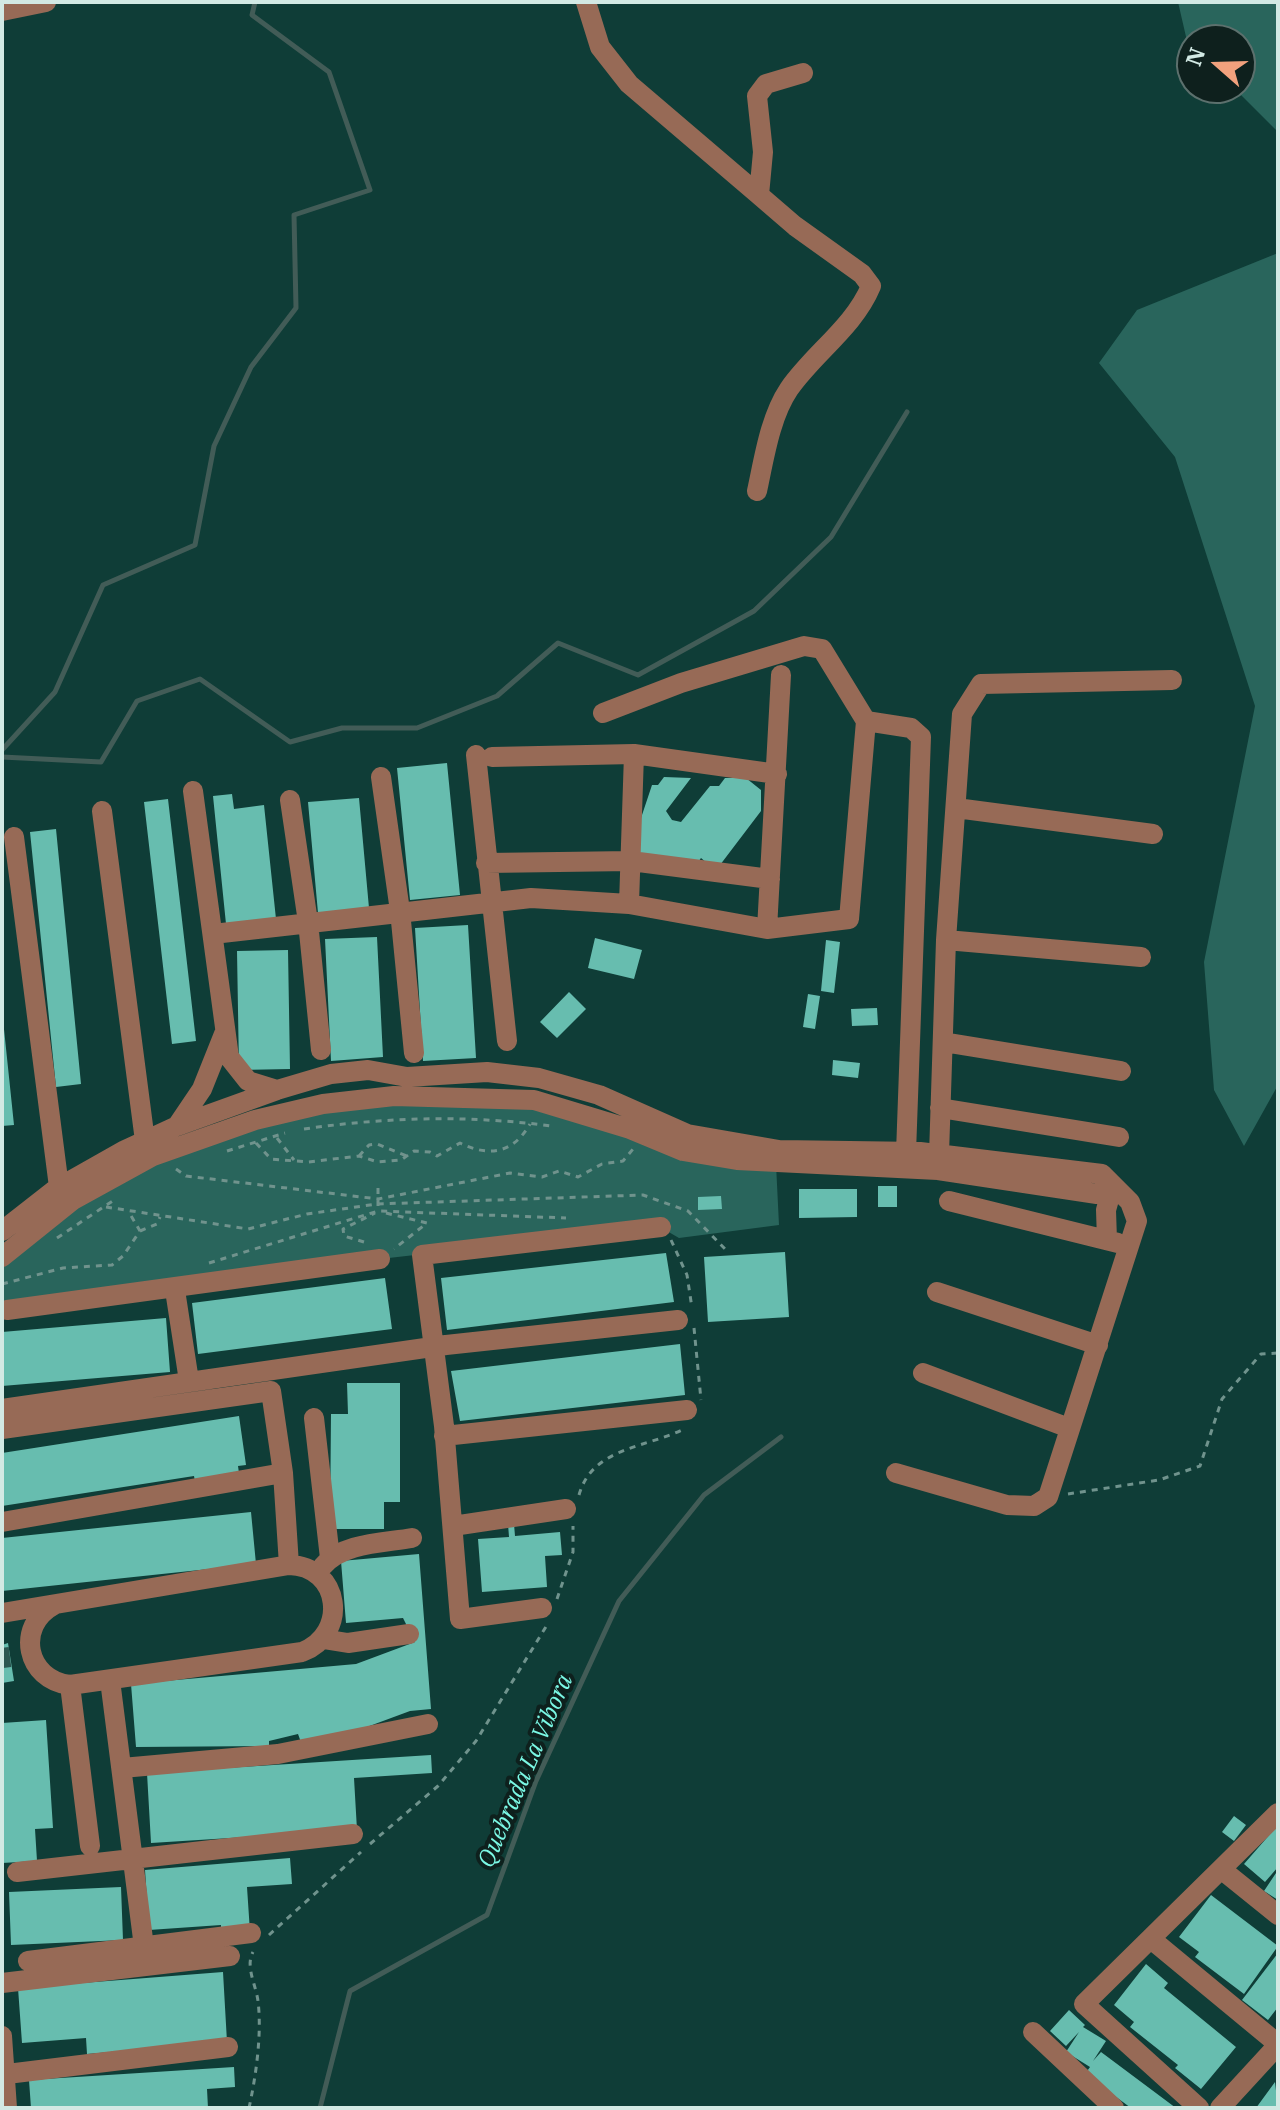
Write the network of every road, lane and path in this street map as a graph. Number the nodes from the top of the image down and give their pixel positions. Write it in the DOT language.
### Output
graph roads {
  1 [pos="46,2"];
  2 [pos="586,2"];
  3 [pos="2,11"];
  4 [pos="803,73"];
  5 [pos="759,195"];
  6 [pos="757,491"];
  7 [pos="781,675"];
  8 [pos="1172,680"];
  9 [pos="603,713"];
  10 [pos="866,721"];
  11 [pos="634,754"];
  12 [pos="777,774"];
  13 [pos="381,777"];
  14 [pos="193,791"];
  15 [pos="290,800"];
  16 [pos="956,808"];
  17 [pos="102,811"];
  18 [pos="1153,834"];
  19 [pos="14,837"];
  20 [pos="631,861"];
  21 [pos="486,863"];
  22 [pos="770,879"];
  23 [pos="493,900"];
  24 [pos="629,904"];
  25 [pos="400,911"];
  26 [pos="308,922"];
  27 [pos="767,929"];
  28 [pos="213,934"];
  29 [pos="946,940"];
  30 [pos="1141,957"];
  31 [pos="225,1029"];
  32 [pos="507,1041"];
  33 [pos="943,1042"];
  34 [pos="321,1050"];
  35 [pos="414,1053"];
  36 [pos="1121,1071"];
  37 [pos="385,1074"];
  38 [pos="277,1090"];
  39 [pos="599,1095"];
  40 [pos="387,1096"];
  41 [pos="940,1108"];
  42 [pos="601,1119"];
  43 [pos="530,1123"];
  44 [pos="177,1126"];
  45 [pos="553,1126"];
  46 [pos="276,1136"];
  47 [pos="1119,1137"];
  48 [pos="145,1141"];
  49 [pos="256,1143"];
  50 [pos="637,1144"];
  51 [pos="906,1153"];
  52 [pos="215,1154"];
  53 [pos="939,1155"];
  54 [pos="359,1156"];
  55 [pos="407,1156"];
  56 [pos="294,1160"];
  57 [pos="190,1163"];
  58 [pos="176,1169"];
  59 [pos="164,1173"];
  60 [pos="1113,1185"];
  61 [pos="59,1187"];
  62 [pos="378,1188"];
  63 [pos="116,1199"];
  64 [pos="377,1201"];
  65 [pos="949,1201"];
  66 [pos="104,1206"];
  67 [pos="378,1211"];
  68 [pos="129,1213"];
  69 [pos="160,1217"];
  70 [pos="578,1219"];
  71 [pos="661,1227"];
  72 [pos="2,1231"];
  73 [pos="140,1231"];
  74 [pos="1107,1240"];
  75 [pos="53,1241"];
  76 [pos="1130,1246"];
  77 [pos="726,1250"];
  78 [pos="382,1251"];
  79 [pos="6,1264"];
  80 [pos="199,1266"];
  81 [pos="2,1282"];
  82 [pos="175,1290"];
  83 [pos="937,1292"];
  84 [pos="7,1310"];
  85 [pos="678,1320"];
  86 [pos="1098,1345"];
  87 [pos="432,1347"];
  88 [pos="1278,1353"];
  89 [pos="923,1373"];
  90 [pos="189,1381"];
  91 [pos="2,1409"];
  92 [pos="690,1414"];
  93 [pos="314,1418"];
  94 [pos="1069,1428"];
  95 [pos="2,1429"];
  96 [pos="444,1436"];
  97 [pos="283,1473"];
  98 [pos="896,1473"];
  99 [pos="1048,1497"];
  100 [pos="572,1509"];
  101 [pos="2,1522"];
  102 [pos="453,1526"];
  103 [pos="412,1538"];
  104 [pos="289,1565"];
  105 [pos="323,1566"];
  106 [pos="54,1605"];
  107 [pos="548,1612"];
  108 [pos="2,1613"];
  109 [pos="32,1629"];
  110 [pos="409,1634"];
  111 [pos="323,1639"];
  112 [pos="40,1671"];
  113 [pos="110,1680"];
  114 [pos="70,1685"];
  115 [pos="428,1724"];
  116 [pos="122,1768"];
  117 [pos="1278,1813"];
  118 [pos="353,1834"];
  119 [pos="90,1846"];
  120 [pos="133,1857"];
  121 [pos="1221,1869"];
  122 [pos="17,1872"];
  123 [pos="1278,1915"];
  124 [pos="259,1938"];
  125 [pos="1151,1939"];
  126 [pos="144,1947"];
  127 [pos="230,1956"];
  128 [pos="28,1961"];
  129 [pos="2,1983"];
  130 [pos="1033,2032"];
  131 [pos="2,2036"];
  132 [pos="1278,2045"];
  133 [pos="228,2047"];
  134 [pos="7,2074"];
  135 [pos="7,2108"];
  136 [pos="249,2108"];
  137 [pos="1114,2108"];
  138 [pos="1199,2108"];
  139 [pos="1220,2108"];
  1 -- 3 [label="street"];
  2 -- 5 [label="street"];
  4 -- 5 [label="street"];
  5 -- 6 [label="street"];
  7 -- 12 [label="street"];
  8 -- 16 [label="street"];
  9 -- 10 [label="street"];
  10 -- 27 [label="street"];
  10 -- 51 [label="street"];
  11 -- 12 [label="street"];
  11 -- 20 [label="street"];
  11 -- 21 [label="street"];
  12 -- 22 [label="street"];
  13 -- 25 [label="street"];
  14 -- 28 [label="street"];
  15 -- 26 [label="street"];
  16 -- 18 [label="street"];
  16 -- 29 [label="street"];
  17 -- 48 [label="street"];
  19 -- 61 [label="street"];
  20 -- 21 [label="street"];
  20 -- 22 [label="street"];
  20 -- 24 [label="street"];
  21 -- 23 [label="street"];
  22 -- 27 [label="street"];
  23 -- 24 [label="street"];
  23 -- 25 [label="street"];
  23 -- 32 [label="street"];
  24 -- 27 [label="street"];
  25 -- 26 [label="street"];
  25 -- 35 [label="street"];
  26 -- 28 [label="street"];
  26 -- 34 [label="street"];
  28 -- 31 [label="street"];
  29 -- 30 [label="street"];
  29 -- 33 [label="street"];
  31 -- 38 [label="street"];
  31 -- 44 [label="street"];
  33 -- 36 [label="street"];
  33 -- 41 [label="street"];
  37 -- 38 [label="street"];
  37 -- 39 [label="street"];
  37 -- 40 [label="street"];
  38 -- 44 [label="street"];
  39 -- 42 [label="street"];
  39 -- 51 [label="street"];
  40 -- 42 [label="street"];
  40 -- 79 [label="street"];
  41 -- 47 [label="street"];
  41 -- 53 [label="street"];
  42 -- 60 [label="street"];
  43 -- 45 [label="path"];
  43 -- 46 [label="path"];
  43 -- 55 [label="path"];
  44 -- 48 [label="street"];
  46 -- 49 [label="path"];
  46 -- 56 [label="path"];
  48 -- 61 [label="street"];
  49 -- 52 [label="path"];
  49 -- 56 [label="path"];
  50 -- 64 [label="path"];
  51 -- 53 [label="street"];
  53 -- 60 [label="street"];
  54 -- 55 [label="path"];
  54 -- 55 [label="path"];
  54 -- 56 [label="path"];
  57 -- 58 [label="path"];
  58 -- 59 [label="path"];
  58 -- 64 [label="path"];
  60 -- 74 [label="street"];
  60 -- 76 [label="street"];
  61 -- 72 [label="street"];
  62 -- 64 [label="path"];
  63 -- 66 [label="path"];
  64 -- 67 [label="path"];
  64 -- 69 [label="path"];
  64 -- 77 [label="path"];
  65 -- 74 [label="street"];
  66 -- 68 [label="path"];
  66 -- 75 [label="path"];
  67 -- 70 [label="path"];
  67 -- 78 [label="path"];
  67 -- 78 [label="path"];
  67 -- 80 [label="path"];
  68 -- 69 [label="path"];
  68 -- 73 [label="path"];
  69 -- 73 [label="path"];
  71 -- 87 [label="street"];
  71 -- 92 [label="path"];
  73 -- 81 [label="path"];
  74 -- 76 [label="street"];
  76 -- 86 [label="street"];
  78 -- 82 [label="street"];
  79 -- 81 [label="path"];
  82 -- 84 [label="street"];
  82 -- 90 [label="street"];
  83 -- 86 [label="street"];
  85 -- 87 [label="street"];
  86 -- 94 [label="street"];
  87 -- 90 [label="street"];
  87 -- 96 [label="street"];
  88 -- 99 [label="path"];
  89 -- 94 [label="street"];
  90 -- 91 [label="street"];
  92 -- 96 [label="street"];
  92 -- 100 [label="path"];
  93 -- 105 [label="street"];
  94 -- 99 [label="street"];
  95 -- 97 [label="street"];
  96 -- 102 [label="street"];
  97 -- 101 [label="street"];
  97 -- 104 [label="street"];
  98 -- 99 [label="street"];
  100 -- 102 [label="street"];
  100 -- 107 [label="path"];
  102 -- 107 [label="street"];
  103 -- 105 [label="street"];
  104 -- 105 [label="street"];
  104 -- 106 [label="street"];
  105 -- 111 [label="street"];
  106 -- 108 [label="street"];
  106 -- 109 [label="street"];
  107 -- 124 [label="path"];
  109 -- 112 [label="street"];
  109 -- 112 [label="street"];
  110 -- 111 [label="street"];
  111 -- 113 [label="street"];
  112 -- 114 [label="street"];
  113 -- 114 [label="street"];
  113 -- 116 [label="street"];
  114 -- 119 [label="street"];
  115 -- 116 [label="street"];
  116 -- 120 [label="street"];
  117 -- 121 [label="street"];
  118 -- 120 [label="street"];
  120 -- 122 [label="street"];
  120 -- 126 [label="street"];
  121 -- 123 [label="street"];
  121 -- 125 [label="street"];
  124 -- 126 [label="street"];
  124 -- 136 [label="path"];
  125 -- 132 [label="street"];
  125 -- 138 [label="street"];
  126 -- 128 [label="street"];
  127 -- 129 [label="street"];
  130 -- 137 [label="street"];
  131 -- 134 [label="street"];
  132 -- 139 [label="street"];
  133 -- 134 [label="street"];
  134 -- 135 [label="street"];
}
